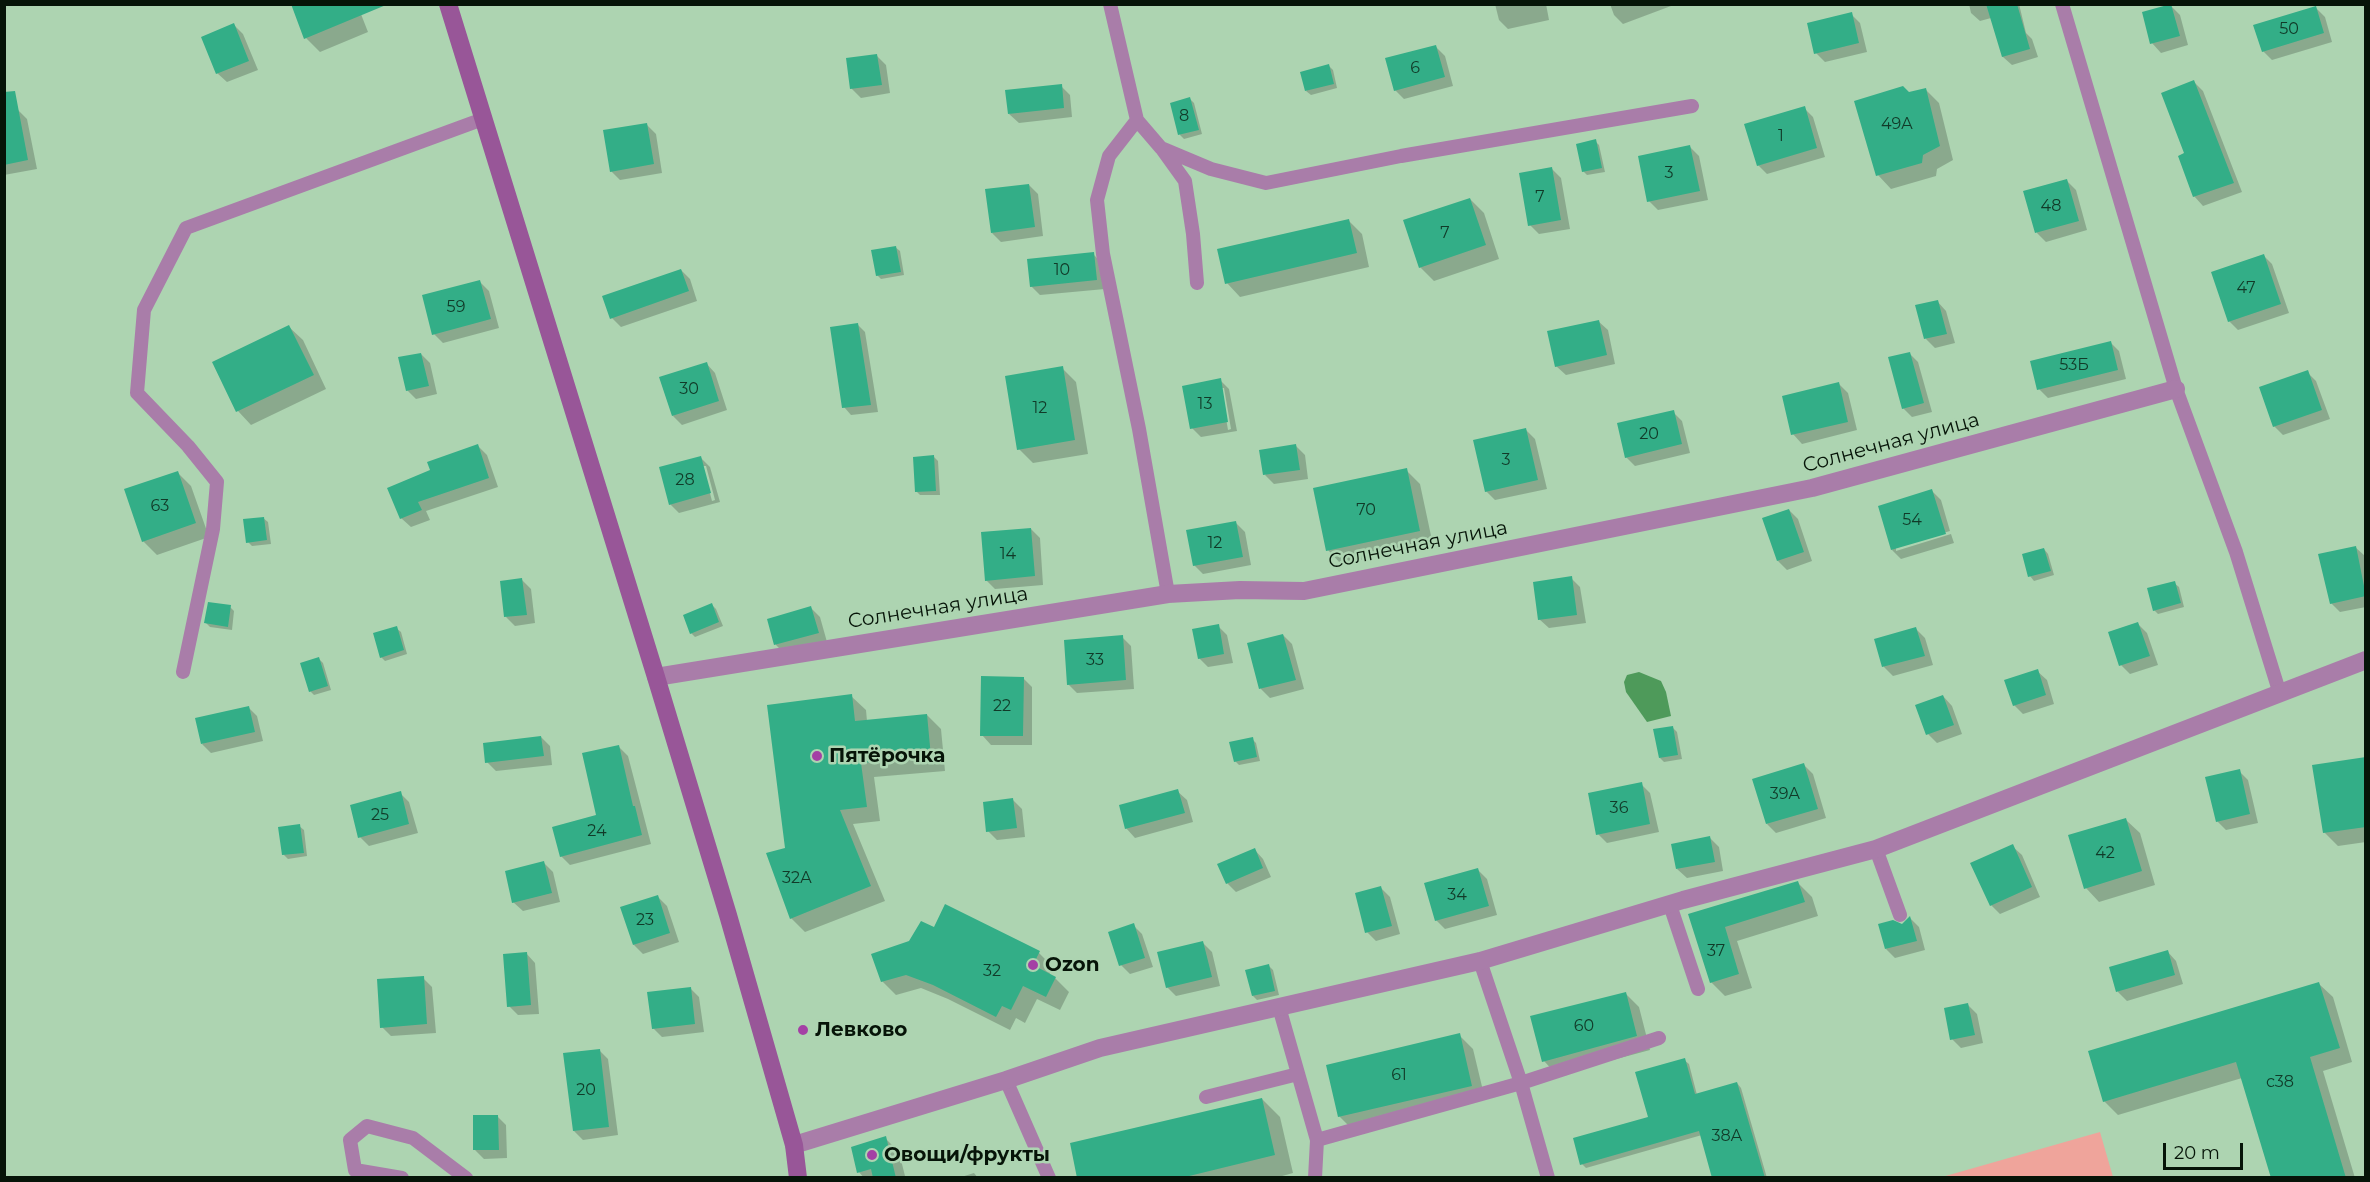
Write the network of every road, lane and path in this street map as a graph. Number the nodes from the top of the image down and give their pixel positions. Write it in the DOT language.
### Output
graph roads {
  1 [pos="1110,4"];
  2 [pos="2062,4"];
  3 [pos="449,5"];
  4 [pos="1692,106"];
  5 [pos="483,119"];
  6 [pos="1137,120"];
  7 [pos="1161,148"];
  8 [pos="1197,283"];
  9 [pos="2176,389"];
  10 [pos="1168,594"];
  11 [pos="2366,660"];
  12 [pos="183,672"];
  13 [pos="656,677"];
  14 [pos="2280,694"];
  15 [pos="1876,849"];
  16 [pos="1670,905"];
  17 [pos="1900,915"];
  18 [pos="1480,961"];
  19 [pos="1698,989"];
  20 [pos="1279,1007"];
  21 [pos="1659,1038"];
  22 [pos="1298,1074"];
  23 [pos="1006,1080"];
  24 [pos="1521,1083"];
  25 [pos="1206,1098"];
  26 [pos="1317,1140"];
  27 [pos="794,1144"];
  28 [pos="1313,1177"];
  29 [pos="402,1178"];
  30 [pos="466,1178"];
  31 [pos="798,1178"];
  32 [pos="1049,1178"];
  33 [pos="1548,1178"];
  1 -- 6 [label="lane"];
  2 -- 9 [label="lane"];
  3 -- 5 [label="street"];
  4 -- 7 [label="lane"];
  5 -- 12 [label="lane"];
  5 -- 13 [label="street"];
  6 -- 7 [label="lane"];
  6 -- 10 [label="lane"];
  7 -- 8 [label="lane"];
  9 -- 10 [label="street, Солнечная улица"];
  9 -- 14 [label="lane"];
  10 -- 13 [label="street, Солнечная улица"];
  11 -- 14 [label="street"];
  13 -- 27 [label="street"];
  14 -- 15 [label="street"];
  15 -- 16 [label="street"];
  15 -- 17 [label="lane"];
  16 -- 18 [label="street"];
  16 -- 19 [label="lane"];
  18 -- 20 [label="street"];
  18 -- 24 [label="lane"];
  20 -- 22 [label="lane"];
  20 -- 23 [label="street"];
  21 -- 24 [label="lane"];
  22 -- 25 [label="lane"];
  22 -- 26 [label="lane"];
  23 -- 27 [label="street"];
  23 -- 32 [label="lane"];
  24 -- 26 [label="lane"];
  24 -- 33 [label="lane"];
  26 -- 28 [label="lane"];
  27 -- 31 [label="street"];
  29 -- 30 [label="lane"];
}
